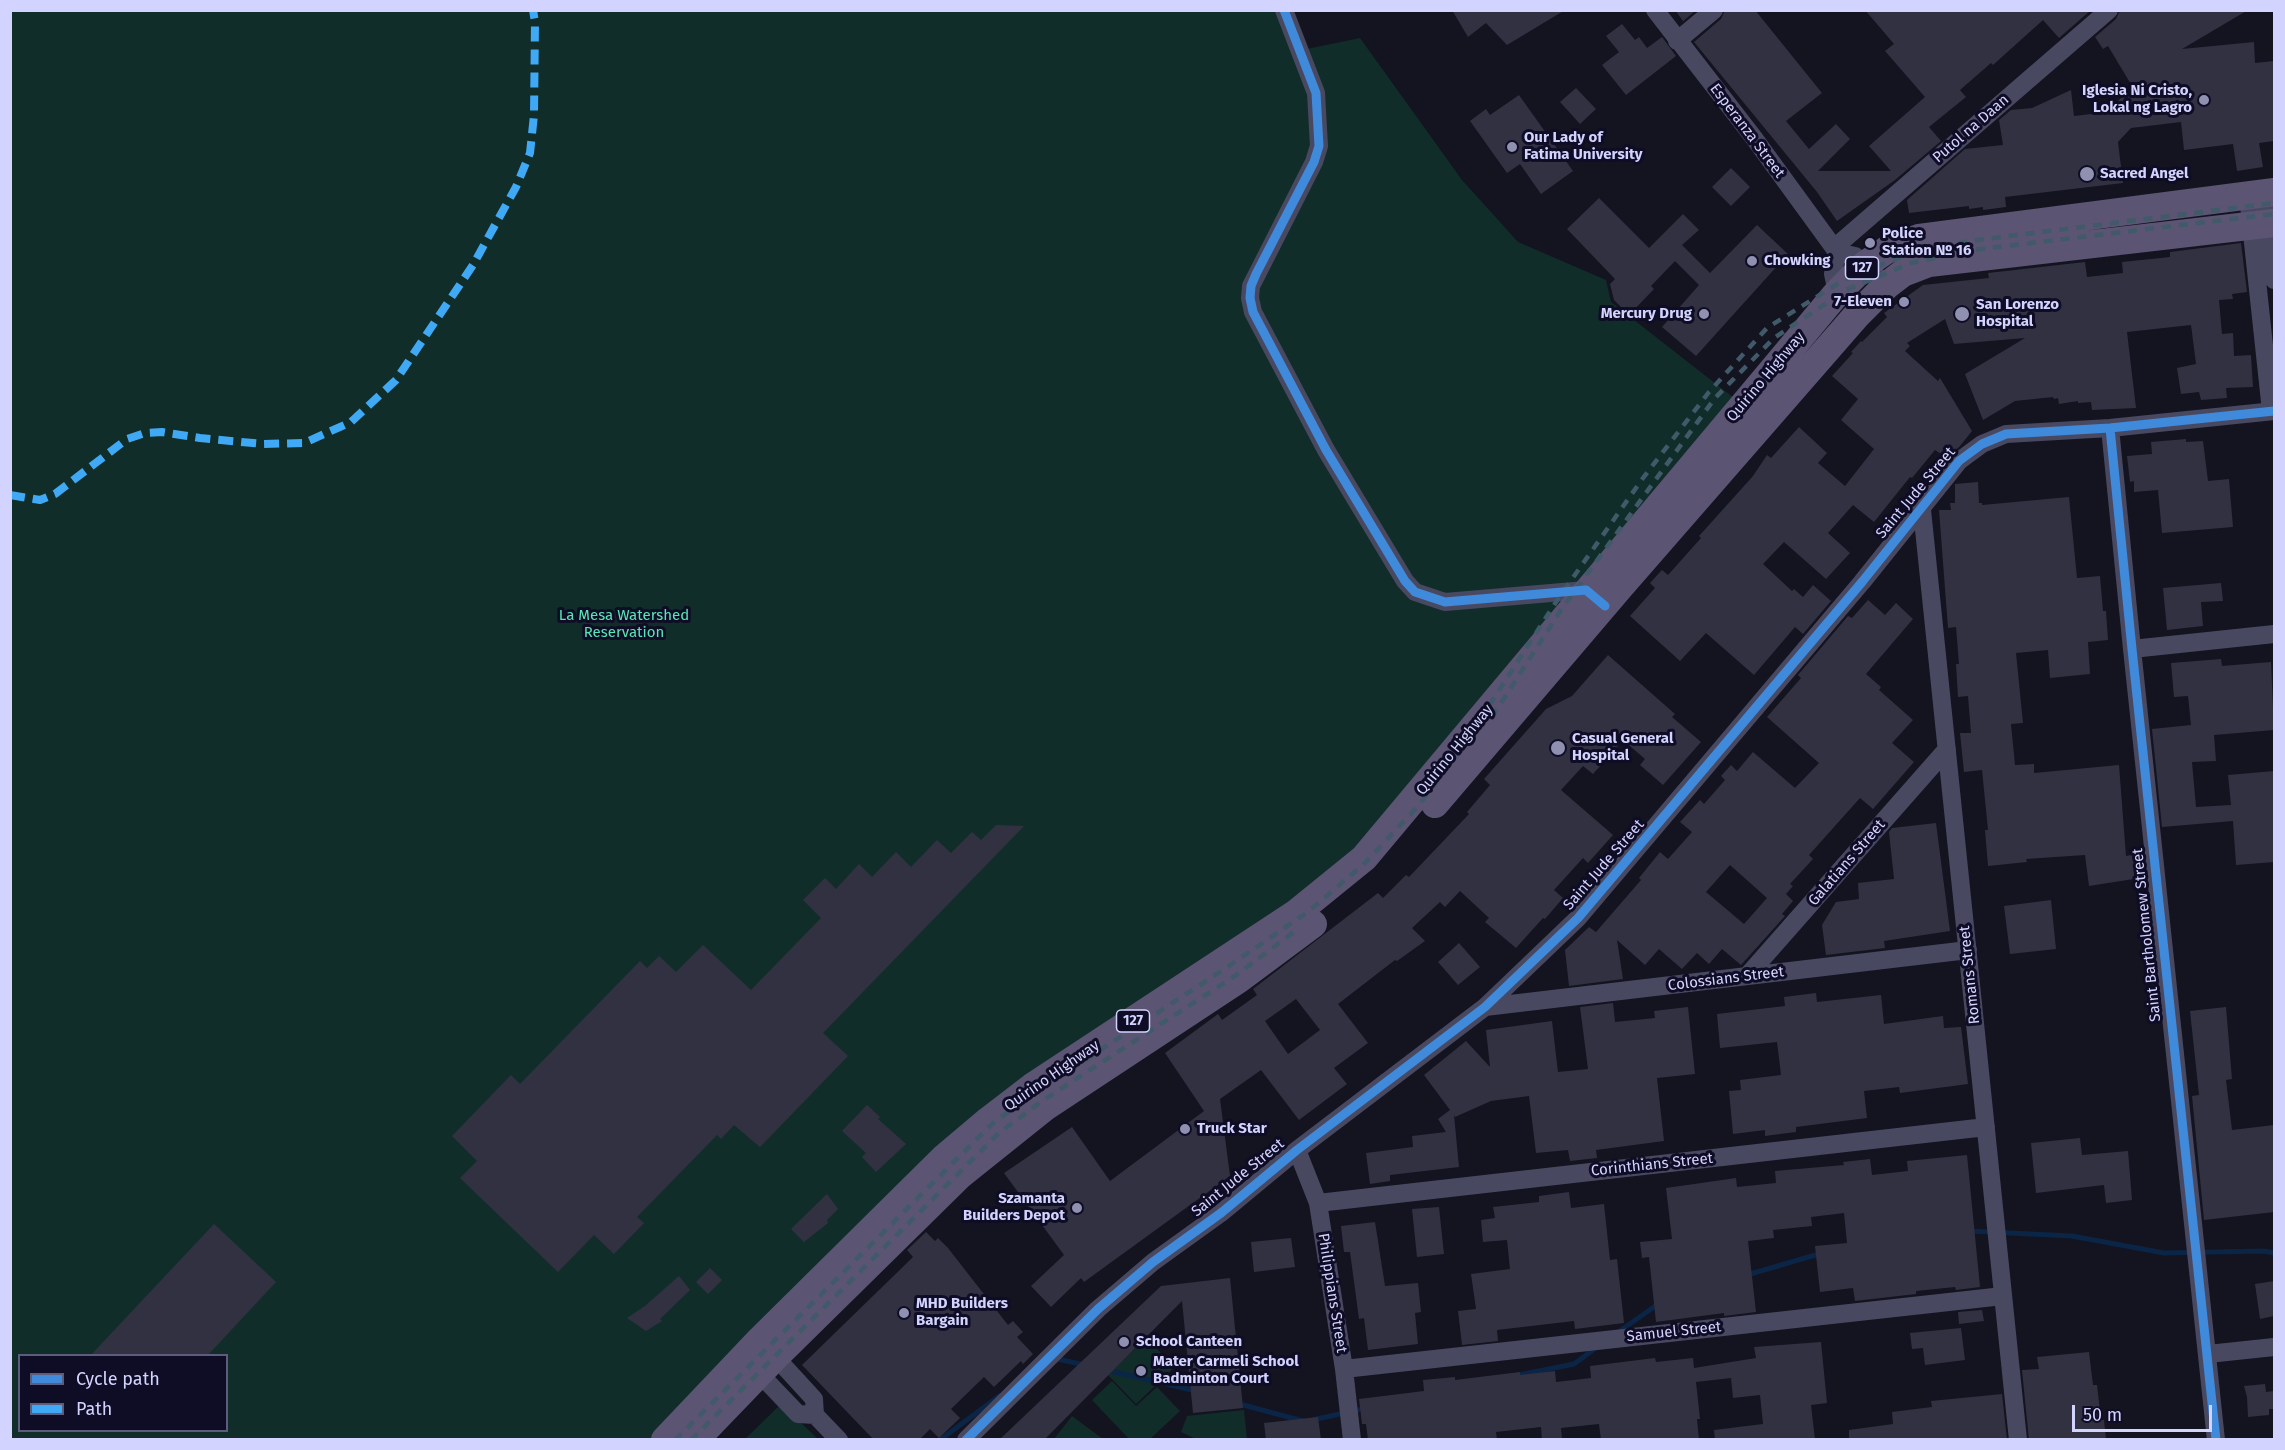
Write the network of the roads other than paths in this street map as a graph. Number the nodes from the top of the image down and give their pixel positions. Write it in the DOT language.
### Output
graph roads {
  1 [pos="1284,10"];
  2 [pos="1655,10"];
  3 [pos="1714,10"];
  4 [pos="2109,10"];
  5 [pos="1677,40"];
  6 [pos="2262,194"];
  7 [pos="2265,224"];
  8 [pos="1835,250"];
  9 [pos="1866,264"];
  10 [pos="2274,280"];
  11 [pos="1886,286"];
  12 [pos="1837,293"];
  13 [pos="2273,411"];
  14 [pos="2110,428"];
  15 [pos="1922,510"];
  16 [pos="1595,598"];
  17 [pos="2274,634"];
  18 [pos="2132,649"];
  19 [pos="1947,749"];
  20 [pos="1968,950"];
  21 [pos="1748,976"];
  22 [pos="1485,1007"];
  23 [pos="1986,1127"];
  24 [pos="1297,1150"];
  25 [pos="1318,1203"];
  26 [pos="2003,1296"];
  27 [pos="2274,1347"];
  28 [pos="2208,1354"];
  29 [pos="760,1357"];
  30 [pos="1344,1368"];
  31 [pos="664,1440"];
  32 [pos="695,1440"];
  33 [pos="839,1440"];
  34 [pos="966,1440"];
  35 [pos="1352,1440"];
  36 [pos="2018,1440"];
  37 [pos="2216,1440"];
  1 -- 16 [label="street"];
  2 -- 5 [label="street, Esperanza Street"];
  3 -- 5 [label="street"];
  4 -- 8 [label="street, Putol na Daan"];
  5 -- 8 [label="street, Esperanza Street"];
  6 -- 7 [label="street"];
  6 -- 9 [label="main road, Quirino Highway / 127"];
  7 -- 10 [label="street"];
  7 -- 11 [label="main road, Quirino Highway / 127"];
  7 -- 13 [label="street"];
  8 -- 9 [label="street"];
  8 -- 12 [label="street"];
  9 -- 11 [label="street"];
  9 -- 12 [label="main road, Quirino Highway / 127"];
  11 -- 16 [label="main road, Quirino Highway / 127"];
  12 -- 16 [label="main road, Quirino Highway / 127"];
  13 -- 14 [label="street, Saint Jude Street"];
  14 -- 15 [label="street, Saint Jude Street"];
  14 -- 18 [label="street, Saint Bartholomew Street"];
  15 -- 19 [label="street, Romans Street"];
  15 -- 22 [label="street, Saint Jude Street"];
  16 -- 29 [label="main road, Quirino Highway / 127"];
  17 -- 18 [label="street"];
  18 -- 28 [label="street, Saint Bartholomew Street"];
  19 -- 20 [label="street, Romans Street"];
  19 -- 21 [label="street, Galatians Street"];
  20 -- 21 [label="street, Colossians Street"];
  20 -- 23 [label="street, Romans Street"];
  21 -- 22 [label="street, Colossians Street"];
  22 -- 24 [label="street, Saint Jude Street"];
  23 -- 25 [label="street, Corinthians Street"];
  23 -- 26 [label="street, Romans Street"];
  24 -- 25 [label="street, Philippians Street"];
  24 -- 34 [label="street, Saint Jude Street"];
  25 -- 30 [label="street, Philippians Street"];
  26 -- 30 [label="street, Samuel Street"];
  26 -- 36 [label="street, Romans Street"];
  27 -- 28 [label="street"];
  28 -- 37 [label="street, Saint Bartholomew Street"];
  29 -- 31 [label="main road, Quirino Highway / 127"];
  29 -- 32 [label="main road, Quirino Highway / 127"];
  29 -- 33 [label="street"];
  30 -- 35 [label="street, Philippians Street"];
}
